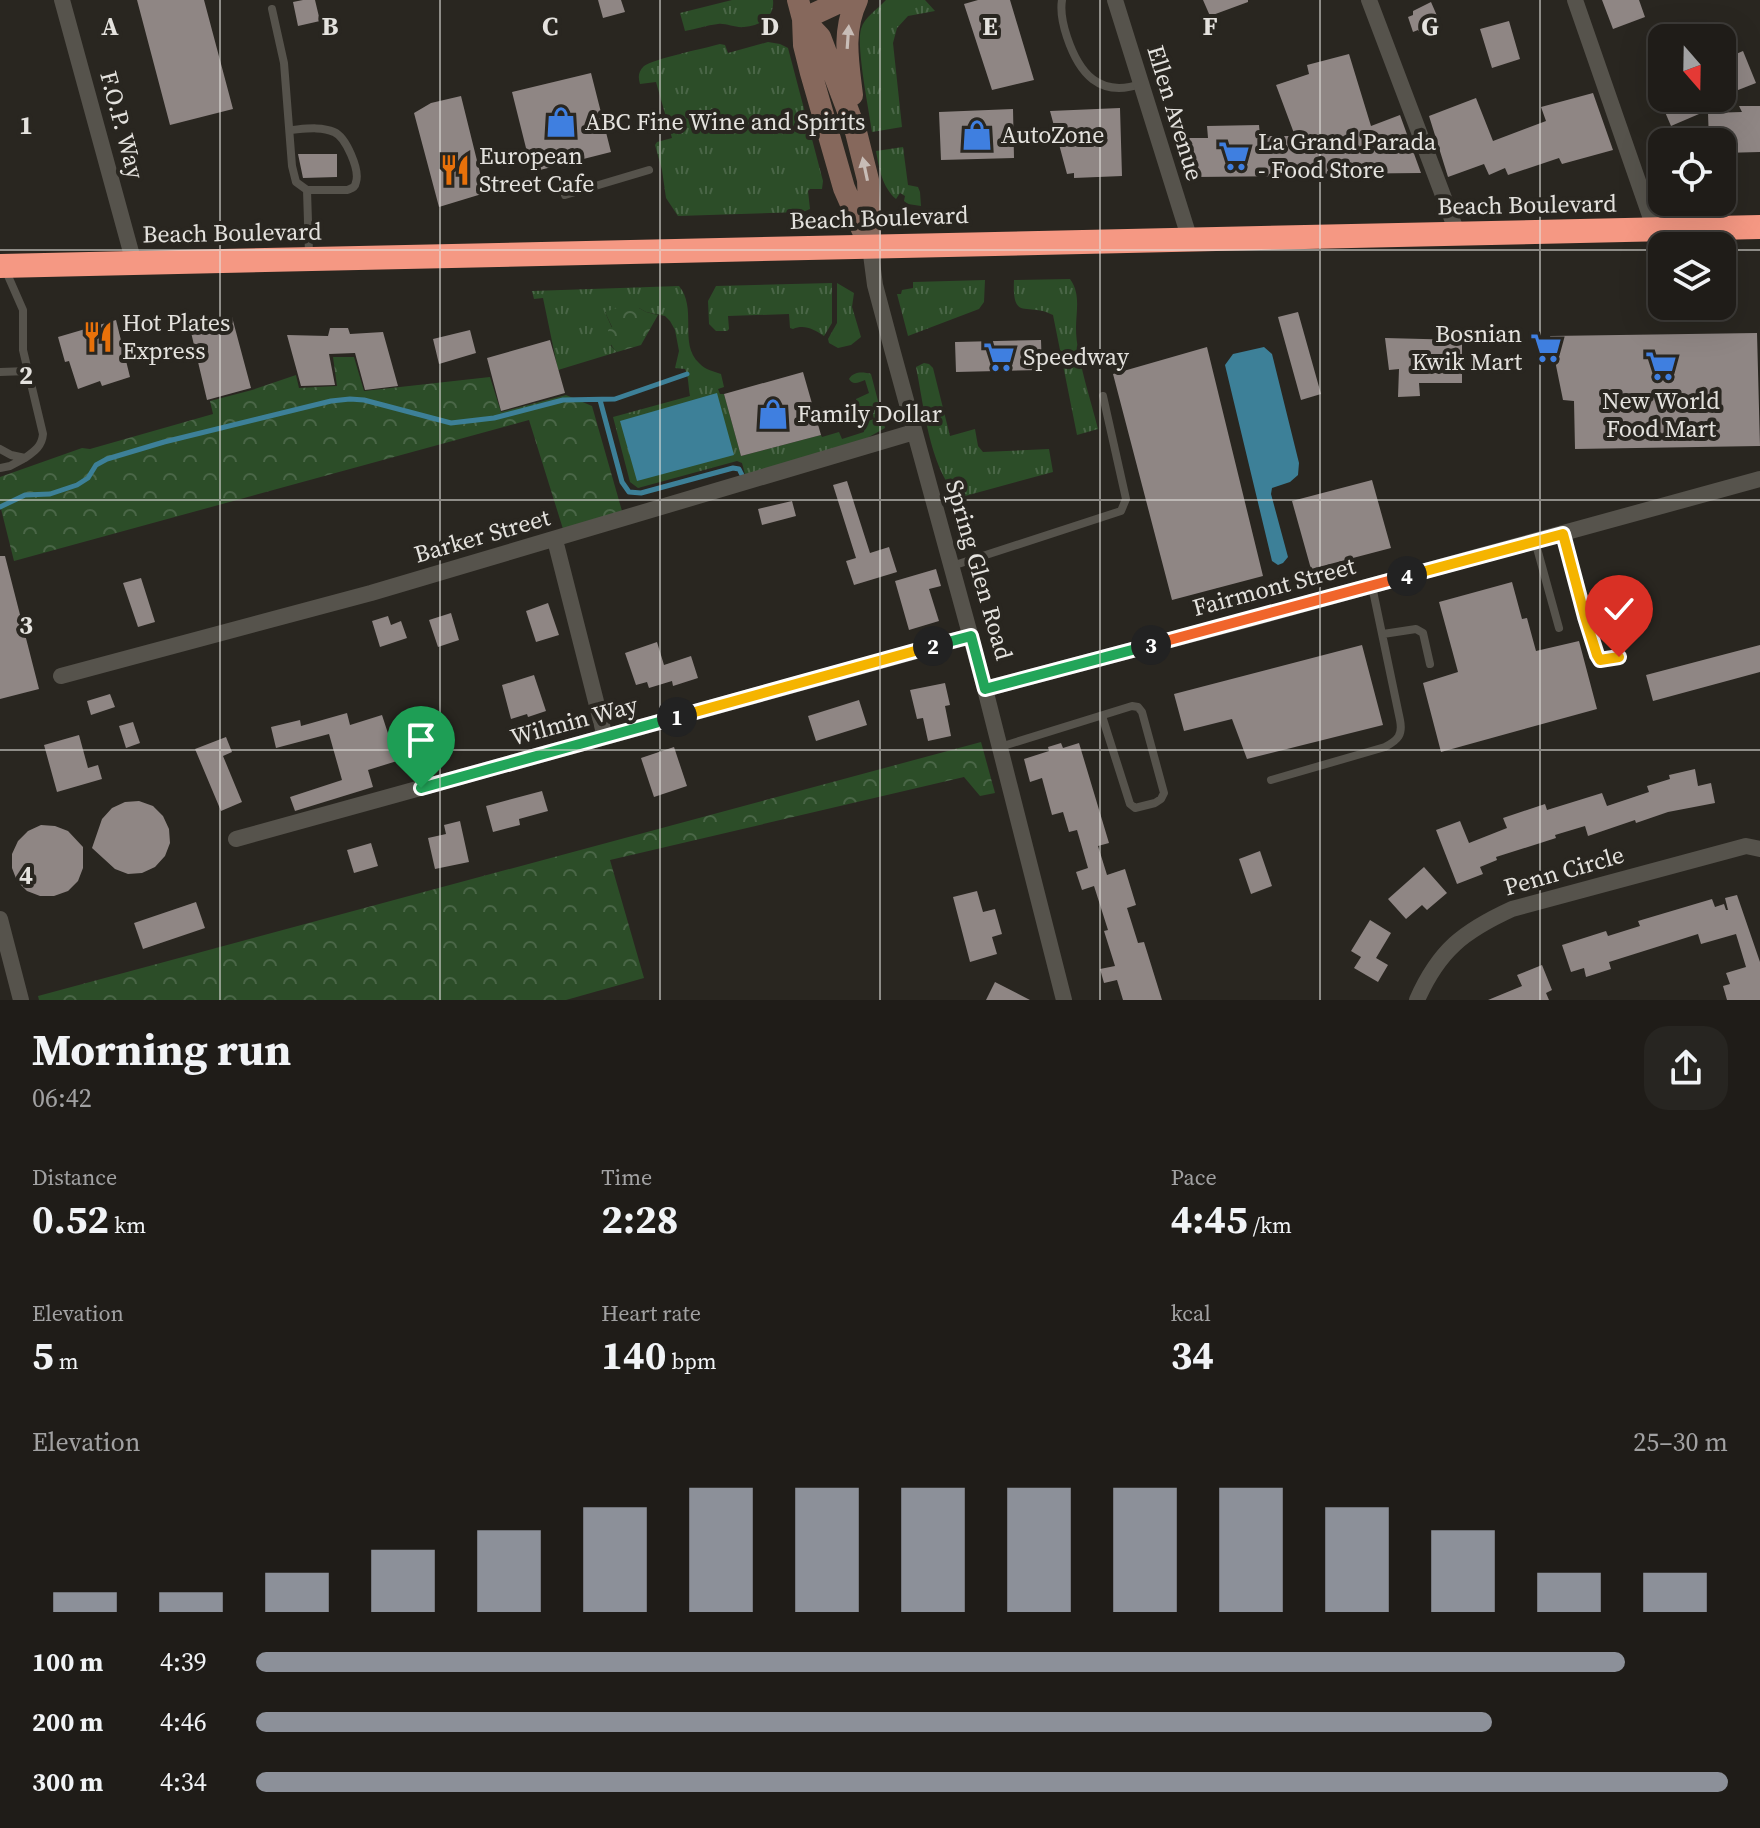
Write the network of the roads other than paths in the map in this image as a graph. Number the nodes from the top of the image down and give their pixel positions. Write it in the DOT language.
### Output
graph roads {
  1 [pos="62,0"];
  2 [pos="844,0"];
  3 [pos="857,0"];
  4 [pos="1062,0"];
  5 [pos="1115,0"];
  6 [pos="1369,0"];
  7 [pos="1575,0"];
  8 [pos="272,9"];
  9 [pos="800,9"];
  10 [pos="1141,84"];
  11 [pos="290,130"];
  12 [pos="856,132"];
  13 [pos="649,170"];
  14 [pos="307,190"];
  15 [pos="565,195"];
  16 [pos="1760,227"];
  17 [pos="1655,230"];
  18 [pos="1458,235"];
  19 [pos="1190,240"];
  20 [pos="870,247"];
  21 [pos="309,259"];
  22 [pos="134,263"];
  23 [pos="2,266"];
  24 [pos="28,371"];
  25 [pos="0,372"];
  26 [pos="1103,396"];
  27 [pos="914,432"];
  28 [pos="0,449"];
  29 [pos="25,458"];
  30 [pos="0,468"];
  31 [pos="1760,479"];
  32 [pos="1563,534"];
  33 [pos="555,540"];
  34 [pos="1535,541"];
  35 [pos="951,567"];
  36 [pos="1371,586"];
  37 [pos="1559,628"];
  38 [pos="1383,634"];
  39 [pos="971,636"];
  40 [pos="1619,657"];
  41 [pos="1430,664"];
  42 [pos="61,676"];
  43 [pos="985,689"];
  44 [pos="1102,716"];
  45 [pos="605,737"];
  46 [pos="1000,747"];
  47 [pos="1271,780"];
  48 [pos="236,839"];
  49 [pos="1760,849"];
  50 [pos="0,919"];
  51 [pos="21,1000"];
  52 [pos="1064,1000"];
  53 [pos="1417,1000"];
  1 -- 22 [label="street, F.O.P. Way"];
  2 -- 9 [label="main road"];
  12 -- 3 [label="main road, one-way"];
  4 -- 10 [label="lane"];
  5 -- 10 [label="street, Ellen Avenue"];
  6 -- 18 [label="street"];
  7 -- 17 [label="street"];
  8 -- 11 [label="lane"];
  9 -- 12 [label="main road, Spring Glen Road"];
  9 -- 20 [label="main road, Spring Glen Road"];
  10 -- 19 [label="street, Ellen Avenue"];
  11 -- 14 [label="lane"];
  11 -- 14 [label="lane"];
  20 -- 12 [label="main road, Spring Glen Road, one-way"];
  13 -- 15 [label="lane"];
  14 -- 21 [label="lane"];
  16 -- 17 [label="highway, Beach Boulevard"];
  17 -- 18 [label="highway, Beach Boulevard"];
  18 -- 19 [label="highway, Beach Boulevard"];
  19 -- 20 [label="highway, Beach Boulevard"];
  20 -- 21 [label="highway, Beach Boulevard"];
  20 -- 27 [label="street, Spring Glen Road"];
  21 -- 22 [label="highway, Beach Boulevard"];
  22 -- 23 [label="highway, Beach Boulevard"];
  23 -- 24 [label="lane"];
  24 -- 25 [label="lane"];
  24 -- 29 [label="lane"];
  26 -- 35 [label="lane"];
  27 -- 33 [label="street, Barker Street"];
  27 -- 35 [label="street, Spring Glen Road"];
  28 -- 29 [label="lane"];
  29 -- 30 [label="lane"];
  31 -- 32 [label="street, Fairmont Street"];
  32 -- 34 [label="street, Fairmont Street"];
  32 -- 40 [label="lane"];
  33 -- 42 [label="street, Barker Street"];
  33 -- 45 [label="street"];
  34 -- 36 [label="street, Fairmont Street"];
  34 -- 37 [label="lane"];
  35 -- 39 [label="street, Spring Glen Road"];
  36 -- 38 [label="lane"];
  36 -- 43 [label="street, Fairmont Street"];
  38 -- 41 [label="lane"];
  38 -- 47 [label="lane"];
  39 -- 43 [label="street, Spring Glen Road"];
  39 -- 45 [label="street, Wilmin Way"];
  43 -- 46 [label="street, Spring Glen Road"];
  44 -- 44 [label="lane"];
  44 -- 46 [label="lane"];
  45 -- 48 [label="street, Wilmin Way"];
  46 -- 52 [label="street, Spring Glen Road"];
  49 -- 53 [label="street, Penn Circle"];
  50 -- 51 [label="street"];
}
